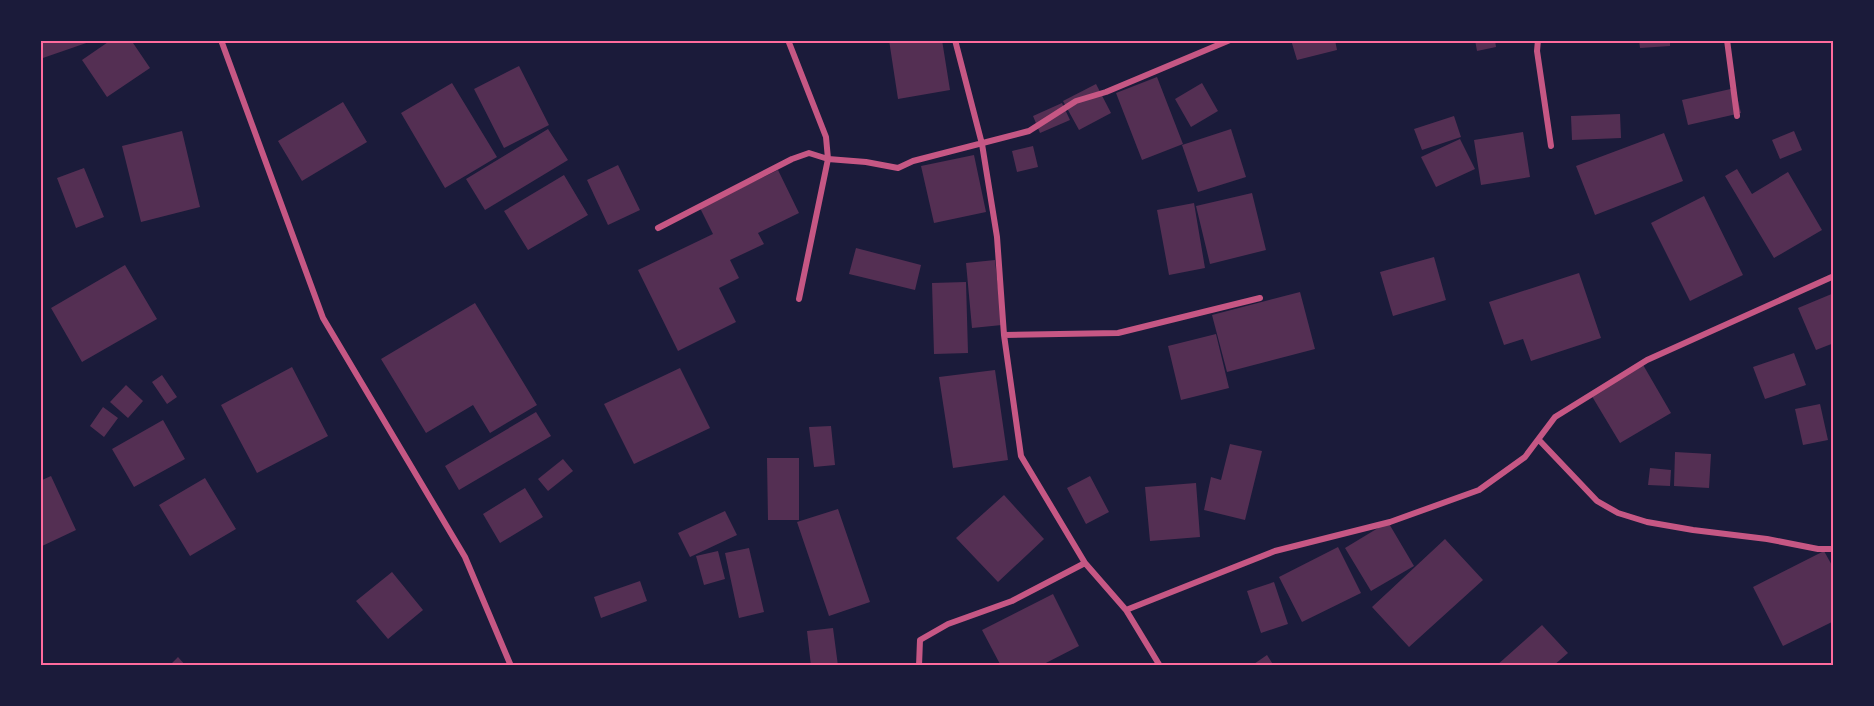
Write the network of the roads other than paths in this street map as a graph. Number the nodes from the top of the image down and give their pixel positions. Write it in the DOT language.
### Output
graph roads {
  1 [pos="221,40"];
  2 [pos="788,40"];
  3 [pos="955,40"];
  4 [pos="1230,40"];
  5 [pos="1538,40"];
  6 [pos="1727,40"];
  7 [pos="1737,116"];
  8 [pos="982,144"];
  9 [pos="1551,146"];
  10 [pos="828,159"];
  11 [pos="658,228"];
  12 [pos="1833,276"];
  13 [pos="1260,298"];
  14 [pos="799,299"];
  15 [pos="1004,335"];
  16 [pos="1539,440"];
  17 [pos="1833,549"];
  18 [pos="1085,563"];
  19 [pos="1126,610"];
  20 [pos="511,666"];
  21 [pos="919,666"];
  22 [pos="1160,666"];
  1 -- 20 [label="street"];
  2 -- 10 [label="street"];
  3 -- 8 [label="street"];
  4 -- 8 [label="street"];
  5 -- 9 [label="street"];
  6 -- 7 [label="street"];
  8 -- 10 [label="street"];
  8 -- 15 [label="street"];
  10 -- 11 [label="street"];
  10 -- 14 [label="street"];
  12 -- 16 [label="street"];
  13 -- 15 [label="street"];
  15 -- 18 [label="street"];
  16 -- 17 [label="street"];
  16 -- 19 [label="street"];
  18 -- 19 [label="street"];
  18 -- 21 [label="street"];
  19 -- 22 [label="street"];
}
